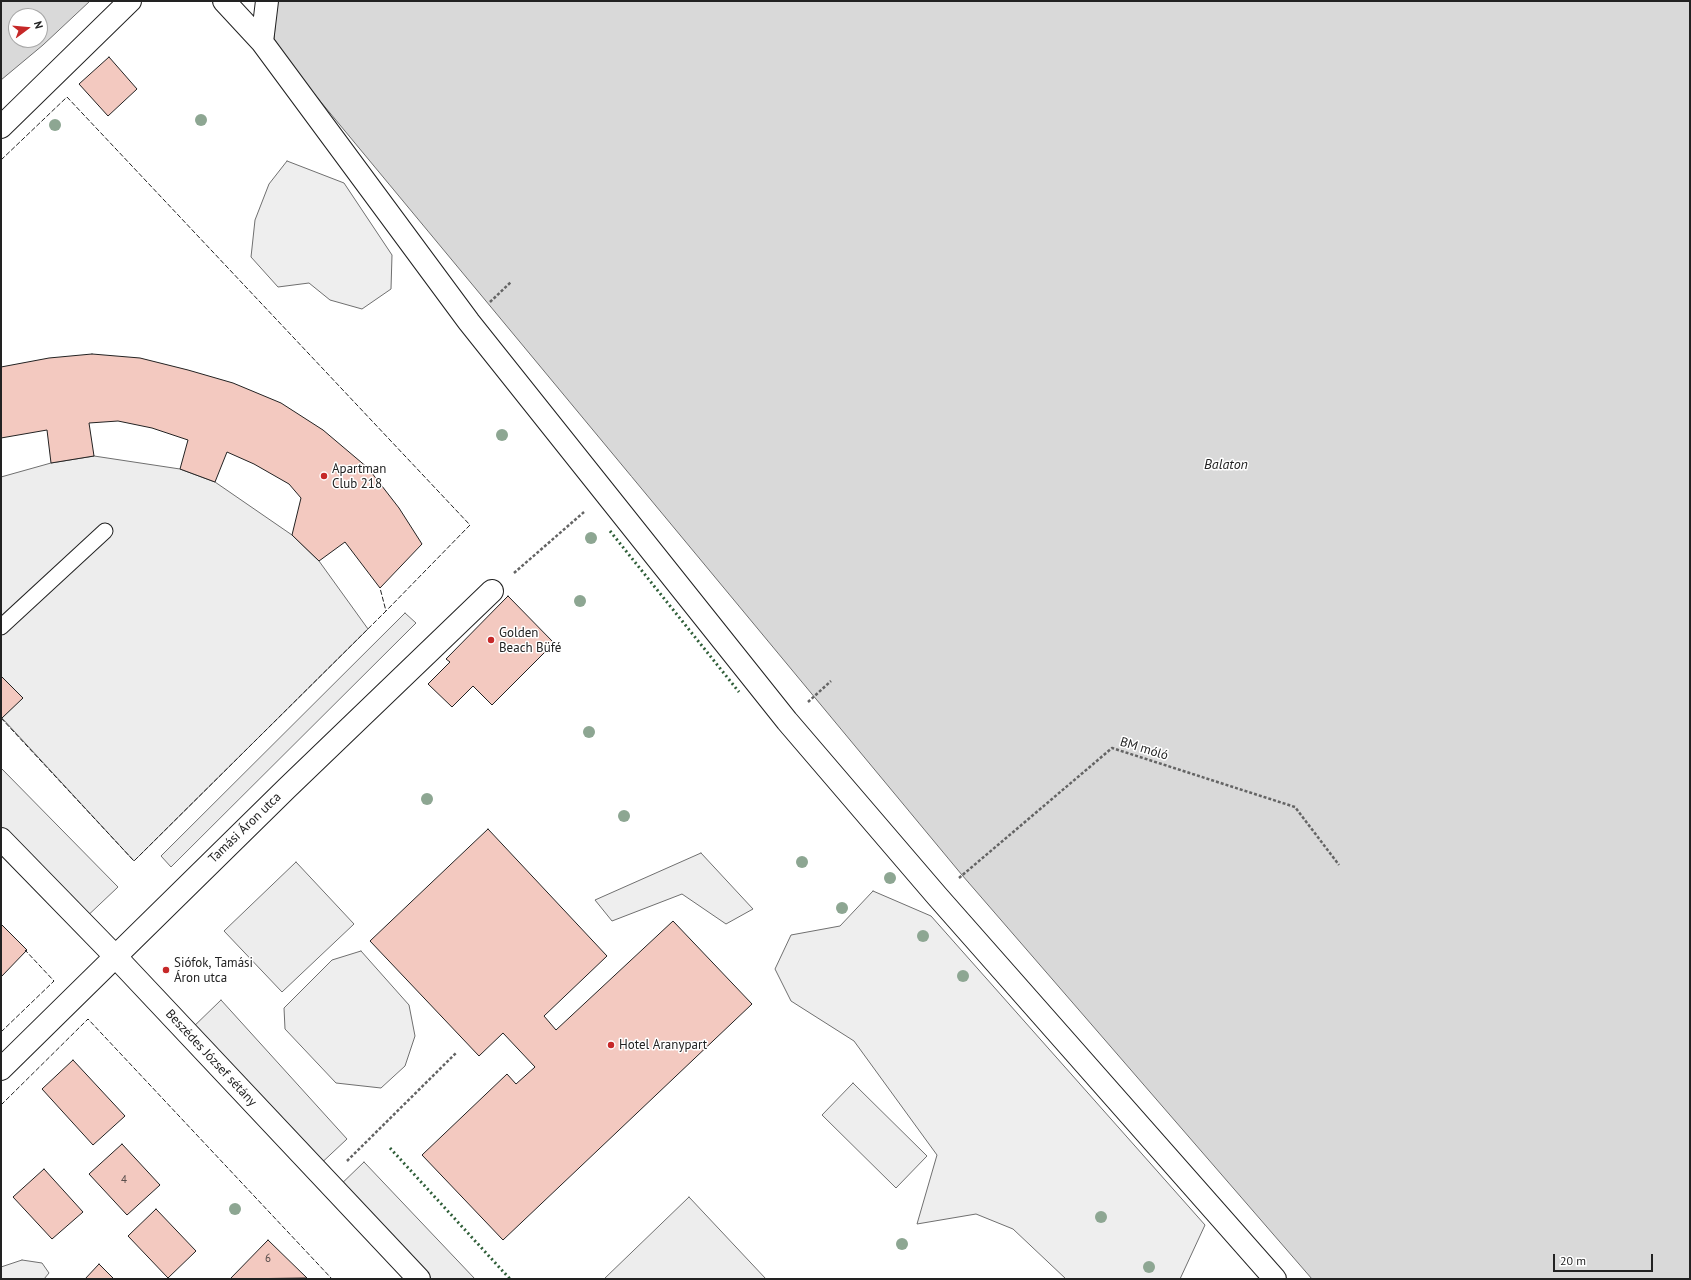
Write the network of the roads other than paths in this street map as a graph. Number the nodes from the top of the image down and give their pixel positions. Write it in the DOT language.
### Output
graph roads {
  1 [pos="130,1"];
  2 [pos="224,1"];
  3 [pos="267,1"];
  4 [pos="262,42"];
  5 [pos="1,128"];
  6 [pos="105,531"];
  7 [pos="492,591"];
  8 [pos="1,627"];
  9 [pos="1,839"];
  10 [pos="115,956"];
  11 [pos="1,1069"];
  12 [pos="419,1279"];
  13 [pos="1275,1279"];
  1 -- 5 [label="street"];
  2 -- 4 [label="street"];
  3 -- 4 [label="street"];
  4 -- 13 [label="street"];
  6 -- 8 [label="lane"];
  7 -- 10 [label="street, Tamási Áron utca"];
  9 -- 10 [label="street, Beszédes József sétány"];
  10 -- 11 [label="street, Tamási Áron utca"];
  10 -- 12 [label="street, Beszédes József sétány"];
}
